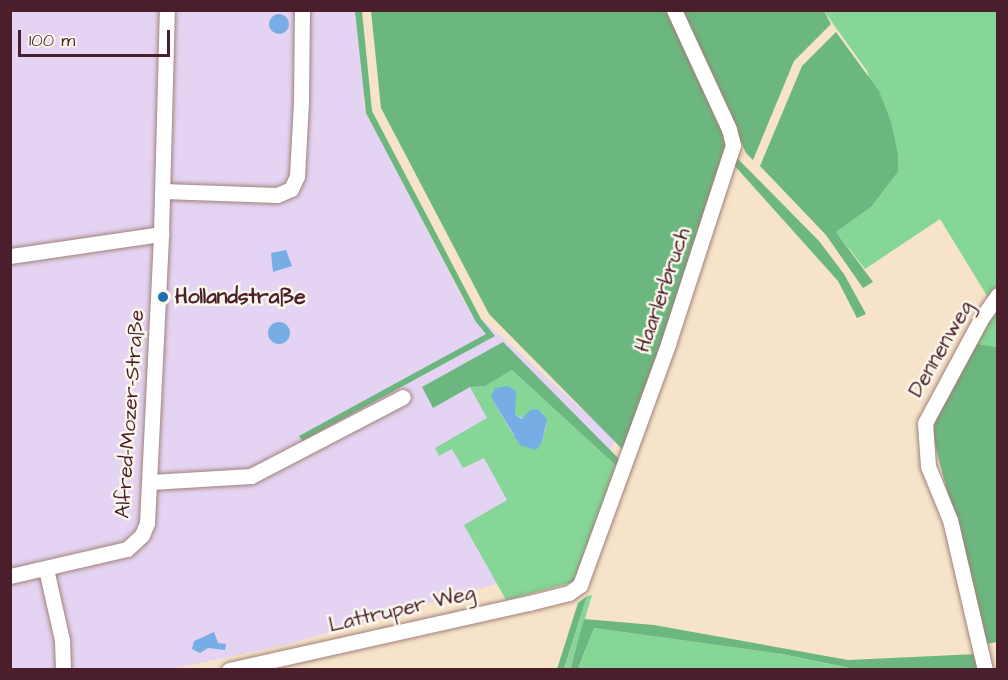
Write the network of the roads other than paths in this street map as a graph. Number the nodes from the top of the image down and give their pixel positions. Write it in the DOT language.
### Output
graph roads {
  1 [pos="167,10"];
  2 [pos="302,10"];
  3 [pos="674,10"];
  4 [pos="163,191"];
  5 [pos="162,234"];
  6 [pos="10,256"];
  7 [pos="998,295"];
  8 [pos="403,397"];
  9 [pos="151,482"];
  10 [pos="46,569"];
  11 [pos="10,576"];
  12 [pos="580,585"];
  13 [pos="63,669"];
  14 [pos="229,669"];
  15 [pos="985,669"];
  1 -- 4 [label="street, Alfred-Mozer-Straße"];
  2 -- 4 [label="street"];
  3 -- 12 [label="street, Haarlerbruch"];
  4 -- 5 [label="street, Alfred-Mozer-Straße"];
  5 -- 6 [label="street"];
  5 -- 9 [label="street, Alfred-Mozer-Straße"];
  7 -- 15 [label="street, Dennenweg"];
  8 -- 9 [label="street"];
  9 -- 10 [label="street, Alfred-Mozer-Straße"];
  10 -- 11 [label="street, Alfred-Mozer-Straße"];
  10 -- 13 [label="street"];
  12 -- 14 [label="street, Lattruper Weg"];
}
